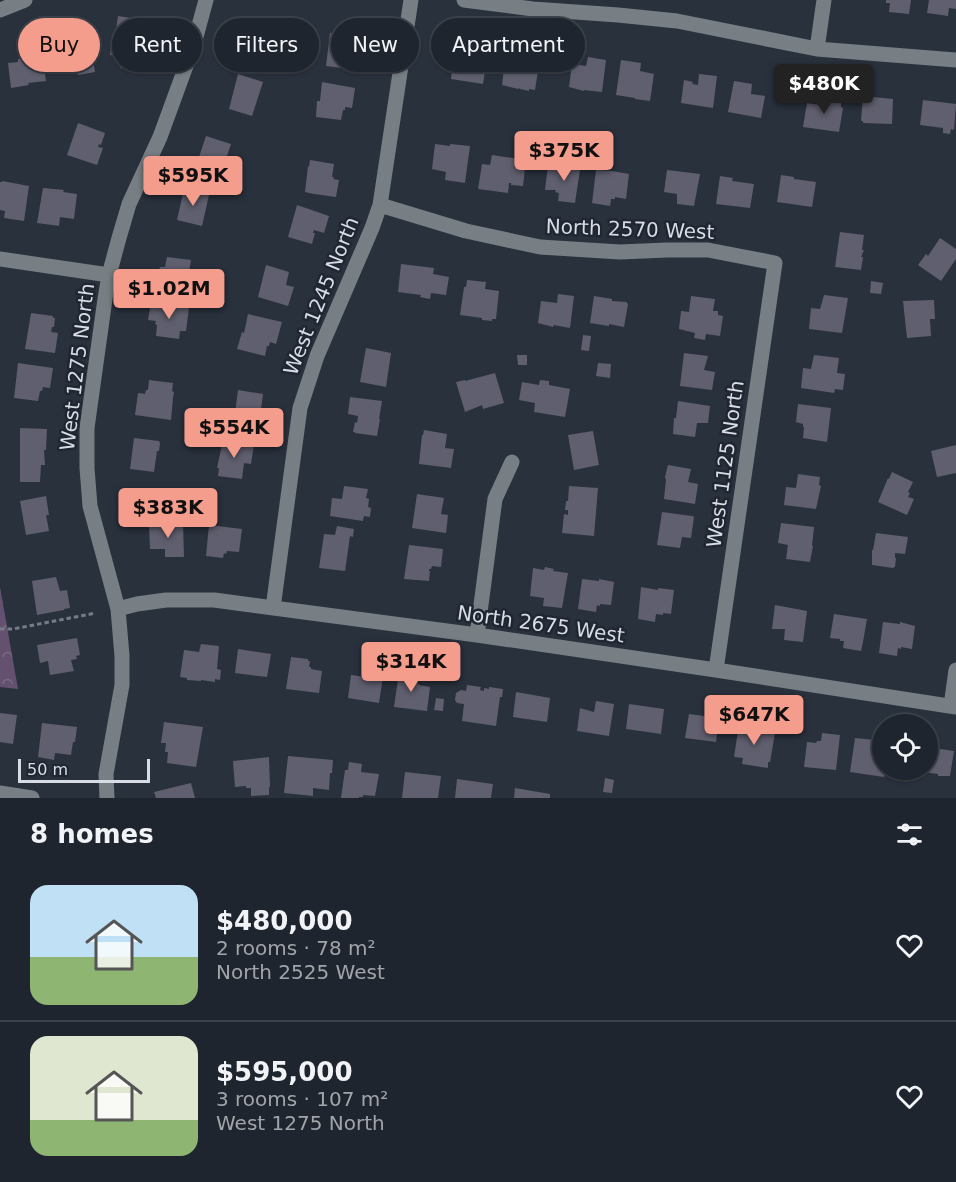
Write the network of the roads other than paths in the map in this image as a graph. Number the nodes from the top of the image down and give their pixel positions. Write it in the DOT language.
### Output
graph roads {
  1 [pos="25,0"];
  2 [pos="206,0"];
  3 [pos="411,0"];
  4 [pos="464,0"];
  5 [pos="824,0"];
  6 [pos="0,10"];
  7 [pos="817,49"];
  8 [pos="956,60"];
  9 [pos="380,205"];
  10 [pos="0,260"];
  11 [pos="774,263"];
  12 [pos="109,275"];
  13 [pos="512,462"];
  14 [pos="273,608"];
  15 [pos="118,609"];
  16 [pos="477,635"];
  17 [pos="716,670"];
  18 [pos="956,670"];
  19 [pos="953,706"];
  20 [pos="0,794"];
  21 [pos="32,798"];
  22 [pos="107,798"];
  1 -- 6 [label="street"];
  2 -- 12 [label="street, West 1275 North"];
  3 -- 9 [label="street, West 1245 North"];
  4 -- 7 [label="street"];
  5 -- 7 [label="street"];
  7 -- 8 [label="street"];
  9 -- 11 [label="street, North 2570 West"];
  9 -- 14 [label="street, West 1245 North"];
  10 -- 12 [label="street"];
  11 -- 17 [label="street, West 1125 North"];
  12 -- 15 [label="street, West 1275 North"];
  13 -- 16 [label="street"];
  14 -- 15 [label="street, North 2675 West"];
  14 -- 16 [label="street, North 2675 West"];
  15 -- 22 [label="street, West 1275 North"];
  16 -- 17 [label="street, North 2675 West"];
  17 -- 19 [label="street, North 2675 West"];
  18 -- 19 [label="street"];
  20 -- 21 [label="street"];
}
